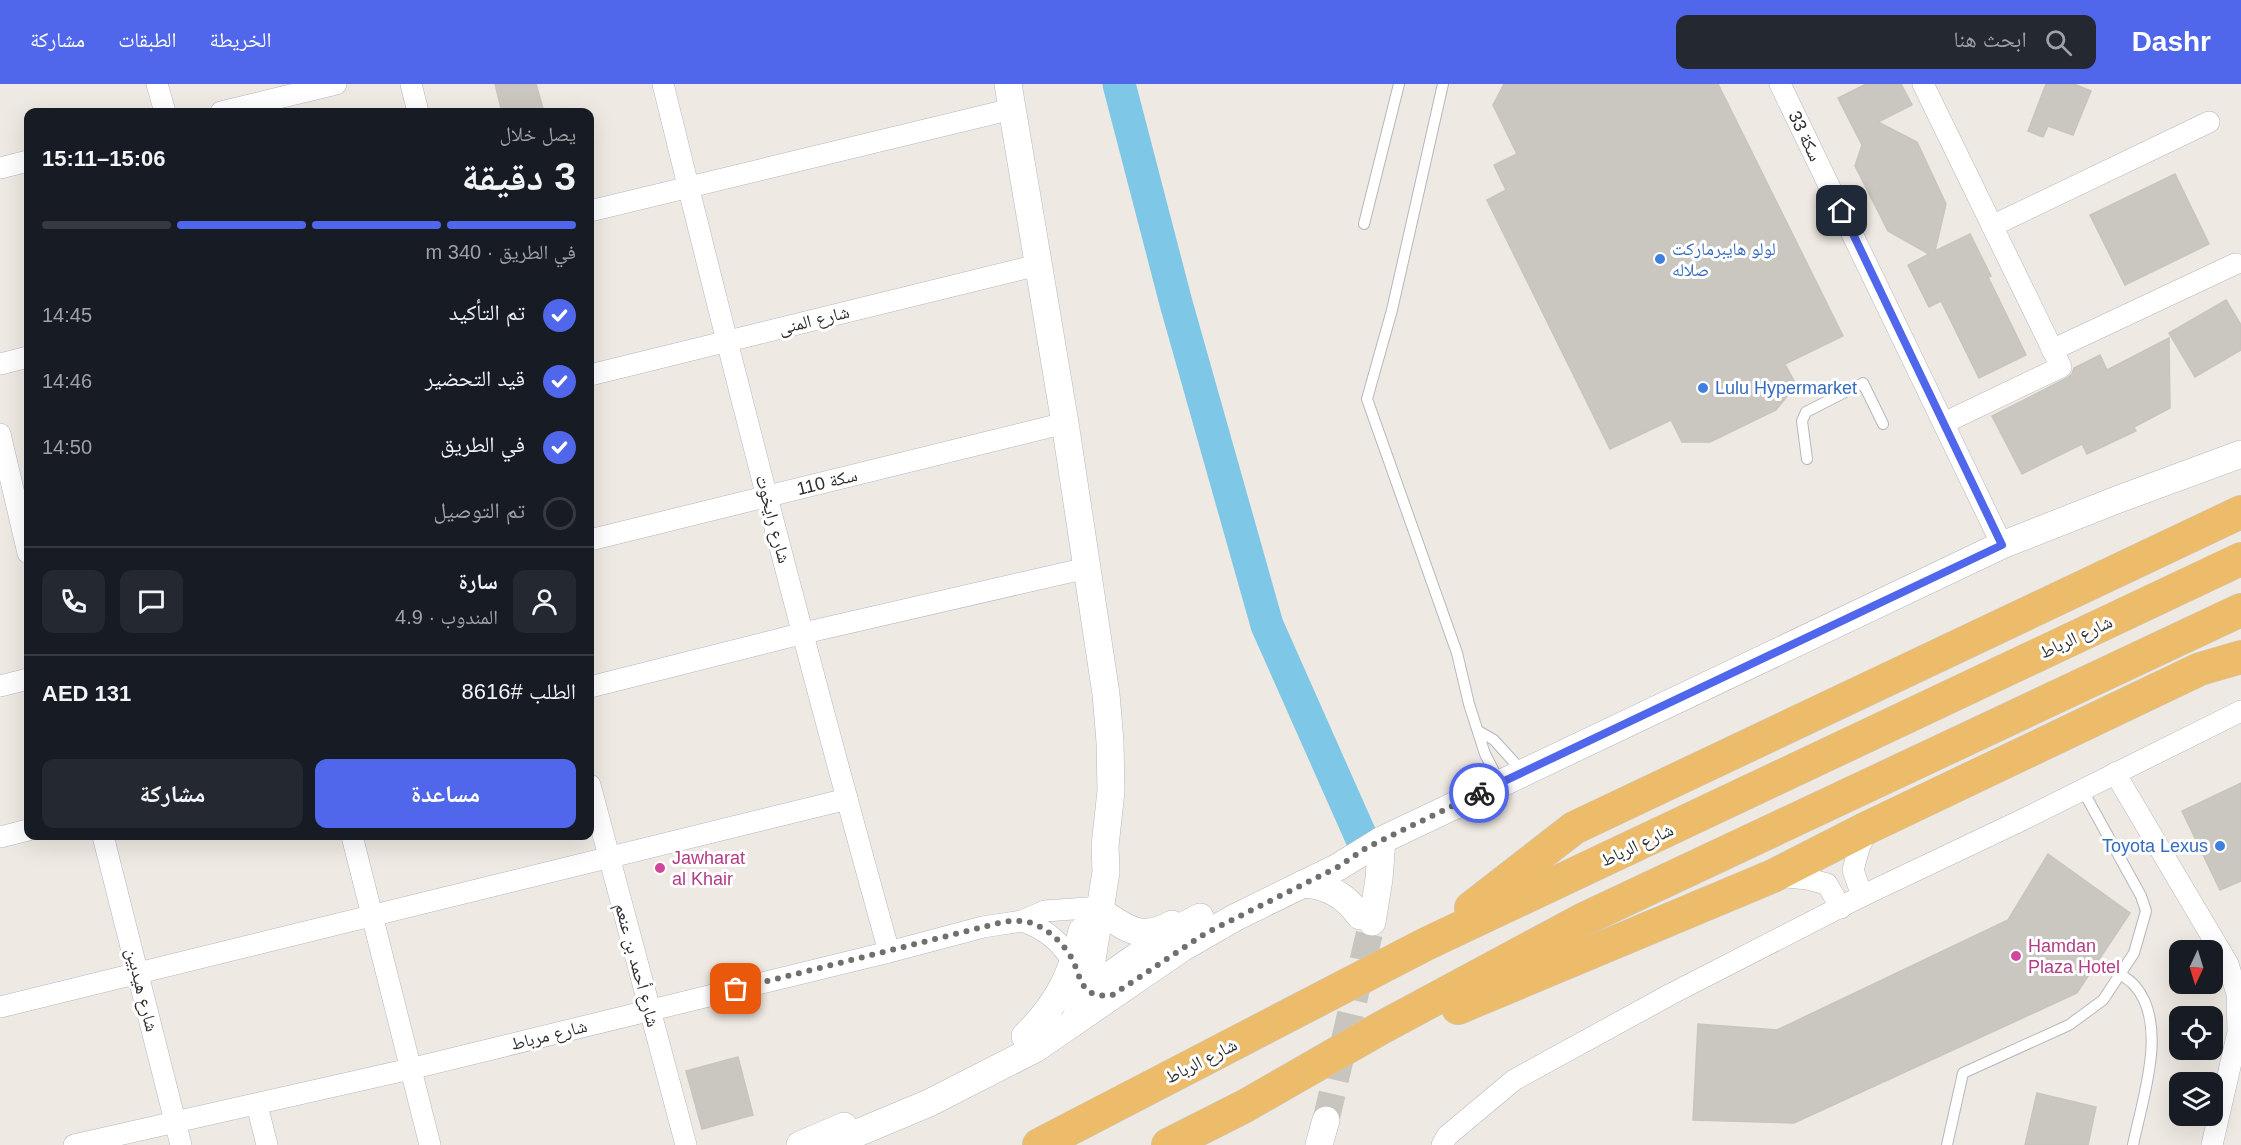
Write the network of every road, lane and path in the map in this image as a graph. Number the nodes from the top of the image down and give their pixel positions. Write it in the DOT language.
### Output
graph roads {
  1 [pos="157,84"];
  2 [pos="336,84"];
  3 [pos="411,84"];
  4 [pos="663,84"];
  5 [pos="1399,84"];
  6 [pos="1443,84"];
  7 [pos="1780,84"];
  8 [pos="1930,86"];
  9 [pos="1010,97"];
  10 [pos="164,108"];
  11 [pos="237,108"];
  12 [pos="417,108"];
  13 [pos="2209,122"];
  14 [pos="24,162"];
  15 [pos="0,168"];
  16 [pos="688,187"];
  17 [pos="594,210"];
  18 [pos="1364,224"];
  19 [pos="1992,226"];
  20 [pos="2235,264"];
  21 [pos="1038,265"];
  22 [pos="727,341"];
  23 [pos="2052,350"];
  24 [pos="24,358"];
  25 [pos="0,364"];
  26 [pos="594,374"];
  27 [pos="1065,423"];
  28 [pos="1944,423"];
  29 [pos="1883,424"];
  30 [pos="0,434"];
  31 [pos="2241,454"];
  32 [pos="1807,459"];
  33 [pos="767,497"];
  34 [pos="2241,513"];
  35 [pos="16,515"];
  36 [pos="594,539"];
  37 [pos="24,540"];
  38 [pos="2002,545"];
  39 [pos="2241,559"];
  40 [pos="1087,568"];
  41 [pos="2241,610"];
  42 [pos="804,633"];
  43 [pos="2241,649"];
  44 [pos="2241,657"];
  45 [pos="2200,669"];
  46 [pos="24,680"];
  47 [pos="0,686"];
  48 [pos="594,686"];
  49 [pos="2241,711"];
  50 [pos="1480,732"];
  51 [pos="2115,773"];
  52 [pos="1512,778"];
  53 [pos="2082,789"];
  54 [pos="847,799"];
  55 [pos="594,802"];
  56 [pos="1869,827"];
  57 [pos="24,831"];
  58 [pos="0,837"];
  59 [pos="104,840"];
  60 [pos="353,840"];
  61 [pos="1374,844"];
  62 [pos="608,858"];
  63 [pos="1773,876"];
  64 [pos="1303,884"];
  65 [pos="1862,896"];
  66 [pos="1841,908"];
  67 [pos="1094,910"];
  68 [pos="372,916"];
  69 [pos="1193,920"];
  70 [pos="1023,921"];
  71 [pos="1426,945"];
  72 [pos="889,952"];
  73 [pos="1074,964"];
  74 [pos="138,974"];
  75 [pos="2121,974"];
  76 [pos="1099,994"];
  77 [pos="0,1007"];
  78 [pos="649,1010"];
  79 [pos="1381,1028"];
  80 [pos="1025,1036"];
  81 [pos="410,1069"];
  82 [pos="257,1105"];
  83 [pos="176,1123"];
  84 [pos="82,1144"];
  85 [pos="181,1145"];
  86 [pos="267,1145"];
  87 [pos="430,1145"];
  88 [pos="686,1145"];
  89 [pos="800,1145"];
  90 [pos="829,1145"];
  91 [pos="1039,1145"];
  92 [pos="1168,1145"];
  93 [pos="1442,1145"];
  94 [pos="1947,1145"];
  95 [pos="2133,1145"];
  96 [pos="2212,1145"];
  1 -- 10 [label="street"];
  2 -- 11 [label="street"];
  3 -- 12 [label="street"];
  4 -- 16 [label="street, شارع رايخوت"];
  5 -- 18 [label="lane"];
  6 -- 50 [label="lane"];
  7 -- 28 [label="street, سكة 33"];
  8 -- 19 [label="street"];
  9 -- 16 [label="street"];
  9 -- 21 [label="street"];
  13 -- 19 [label="street"];
  14 -- 15 [label="street"];
  16 -- 17 [label="street"];
  16 -- 22 [label="street, شارع رايخوت"];
  19 -- 23 [label="street"];
  20 -- 23 [label="street"];
  21 -- 22 [label="street, شارع المنى"];
  21 -- 27 [label="street"];
  22 -- 26 [label="street, شارع المنى"];
  22 -- 33 [label="street, شارع رايخوت"];
  23 -- 28 [label="street"];
  24 -- 25 [label="street"];
  27 -- 33 [label="street, سكة 110"];
  27 -- 40 [label="street"];
  28 -- 38 [label="street, سكة 33"];
  29 -- 32 [label="lane"];
  30 -- 35 [label="street"];
  31 -- 38 [label="street"];
  33 -- 36 [label="street, سكة 110"];
  33 -- 42 [label="street, شارع رايخوت"];
  34 -- 71 [label="highway"];
  35 -- 37 [label="street"];
  38 -- 52 [label="street"];
  39 -- 71 [label="highway, شارع الرباط"];
  40 -- 42 [label="street"];
  40 -- 67 [label="street"];
  41 -- 79 [label="highway"];
  42 -- 48 [label="street"];
  42 -- 54 [label="street, شارع رايخوت"];
  43 -- 45 [label="highway"];
  44 -- 45 [label="highway"];
  45 -- 56 [label="highway"];
  46 -- 47 [label="street"];
  49 -- 51 [label="street"];
  50 -- 52 [label="lane"];
  50 -- 52 [label="lane"];
  51 -- 53 [label="street"];
  51 -- 96 [label="street"];
  52 -- 61 [label="street"];
  53 -- 65 [label="street"];
  53 -- 75 [label="lane"];
  54 -- 62 [label="street"];
  54 -- 72 [label="street, شارع رايخوت"];
  55 -- 62 [label="street, شارع أحمد بن عنعم"];
  56 -- 63 [label="highway"];
  56 -- 65 [label="street"];
  57 -- 58 [label="street"];
  59 -- 74 [label="street, شارع هيدبين"];
  60 -- 68 [label="street"];
  61 -- 64 [label="street"];
  61 -- 64 [label="street"];
  61 -- 69 [label="street"];
  62 -- 68 [label="street"];
  62 -- 78 [label="street, شارع أحمد بن عنعم"];
  63 -- 66 [label="street"];
  63 -- 79 [label="highway"];
  64 -- 76 [label="street"];
  65 -- 66 [label="street"];
  66 -- 93 [label="street"];
  67 -- 69 [label="street"];
  67 -- 70 [label="street, شارع مرباط"];
  67 -- 73 [label="street"];
  67 -- 76 [label="street"];
  68 -- 74 [label="street"];
  68 -- 81 [label="street"];
  69 -- 76 [label="street"];
  70 -- 72 [label="street, شارع مرباط"];
  70 -- 73 [label="street"];
  71 -- 91 [label="highway, شارع الرباط"];
  72 -- 78 [label="street, شارع مرباط"];
  73 -- 76 [label="street"];
  73 -- 80 [label="street"];
  74 -- 77 [label="street"];
  74 -- 83 [label="street, شارع هيدبين"];
  75 -- 94 [label="lane"];
  75 -- 95 [label="lane"];
  76 -- 80 [label="street"];
  76 -- 90 [label="street"];
  78 -- 81 [label="street, شارع مرباط"];
  78 -- 88 [label="street, شارع أحمد بن عنعم"];
  79 -- 92 [label="highway"];
  80 -- 89 [label="street"];
  81 -- 82 [label="street, شارع مرباط"];
  81 -- 87 [label="street"];
  82 -- 83 [label="street, شارع مرباط"];
  82 -- 86 [label="street"];
  83 -- 84 [label="street, شارع مرباط"];
  83 -- 85 [label="street, شارع هيدبين"];
}
